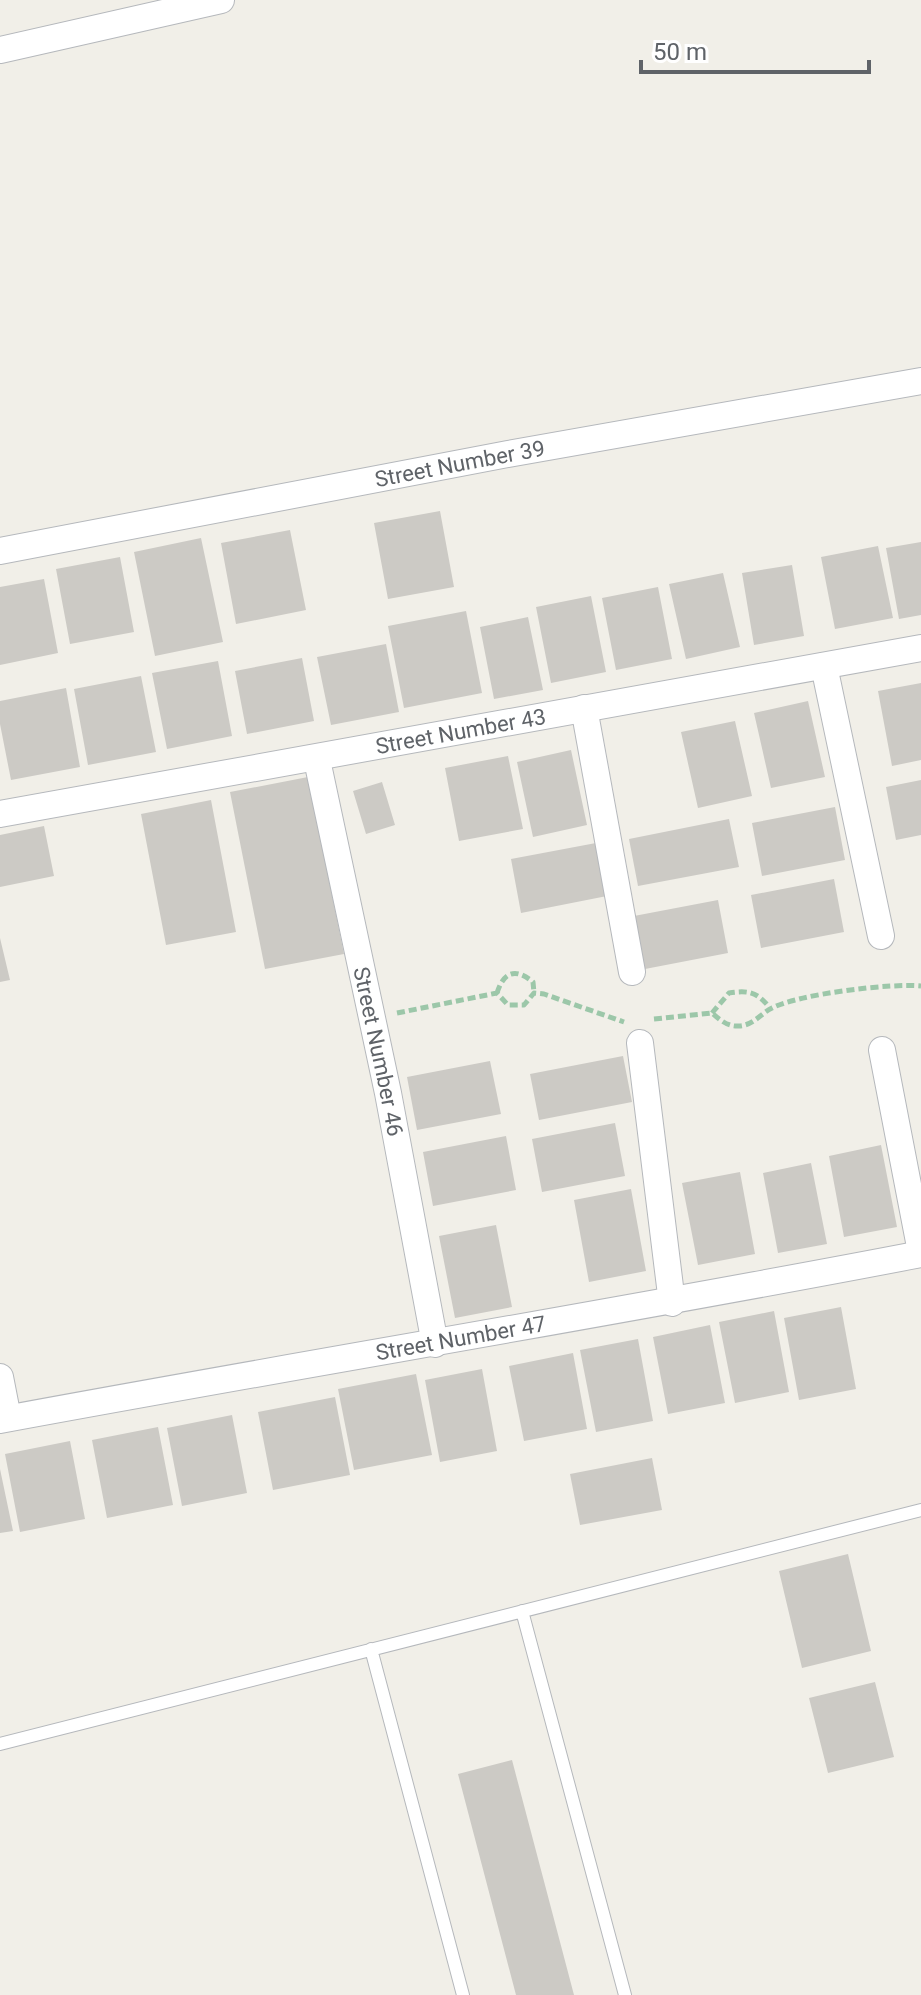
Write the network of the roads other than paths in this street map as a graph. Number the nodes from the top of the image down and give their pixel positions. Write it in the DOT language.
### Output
graph roads {
  1 [pos="221,0"];
  2 [pos="0,50"];
  3 [pos="921,381"];
  4 [pos="0,551"];
  5 [pos="921,648"];
  6 [pos="824,666"];
  7 [pos="584,708"];
  8 [pos="317,760"];
  9 [pos="0,814"];
  10 [pos="881,936"];
  11 [pos="632,972"];
  12 [pos="642,1028"];
  13 [pos="882,1050"];
  14 [pos="921,1253"];
  15 [pos="672,1303"];
  16 [pos="435,1344"];
  17 [pos="0,1377"];
  18 [pos="4,1419"];
  19 [pos="921,1510"];
  20 [pos="522,1611"];
  21 [pos="371,1649"];
  22 [pos="0,1744"];
  23 [pos="463,1995"];
  24 [pos="625,1995"];
  1 -- 2 [label="street"];
  3 -- 4 [label="street, Street Number 39"];
  5 -- 6 [label="street, Street Number 43"];
  6 -- 7 [label="street, Street Number 43"];
  6 -- 10 [label="street"];
  7 -- 8 [label="street, Street Number 43"];
  7 -- 11 [label="street"];
  8 -- 9 [label="street, Street Number 43"];
  8 -- 16 [label="street, Street Number 46"];
  12 -- 15 [label="street"];
  13 -- 14 [label="street"];
  14 -- 15 [label="street, Street Number 47"];
  15 -- 16 [label="street, Street Number 47"];
  16 -- 18 [label="street, Street Number 47"];
  17 -- 18 [label="street"];
  19 -- 20 [label="lane"];
  20 -- 21 [label="lane"];
  20 -- 24 [label="lane"];
  21 -- 22 [label="lane"];
  21 -- 23 [label="lane"];
}
